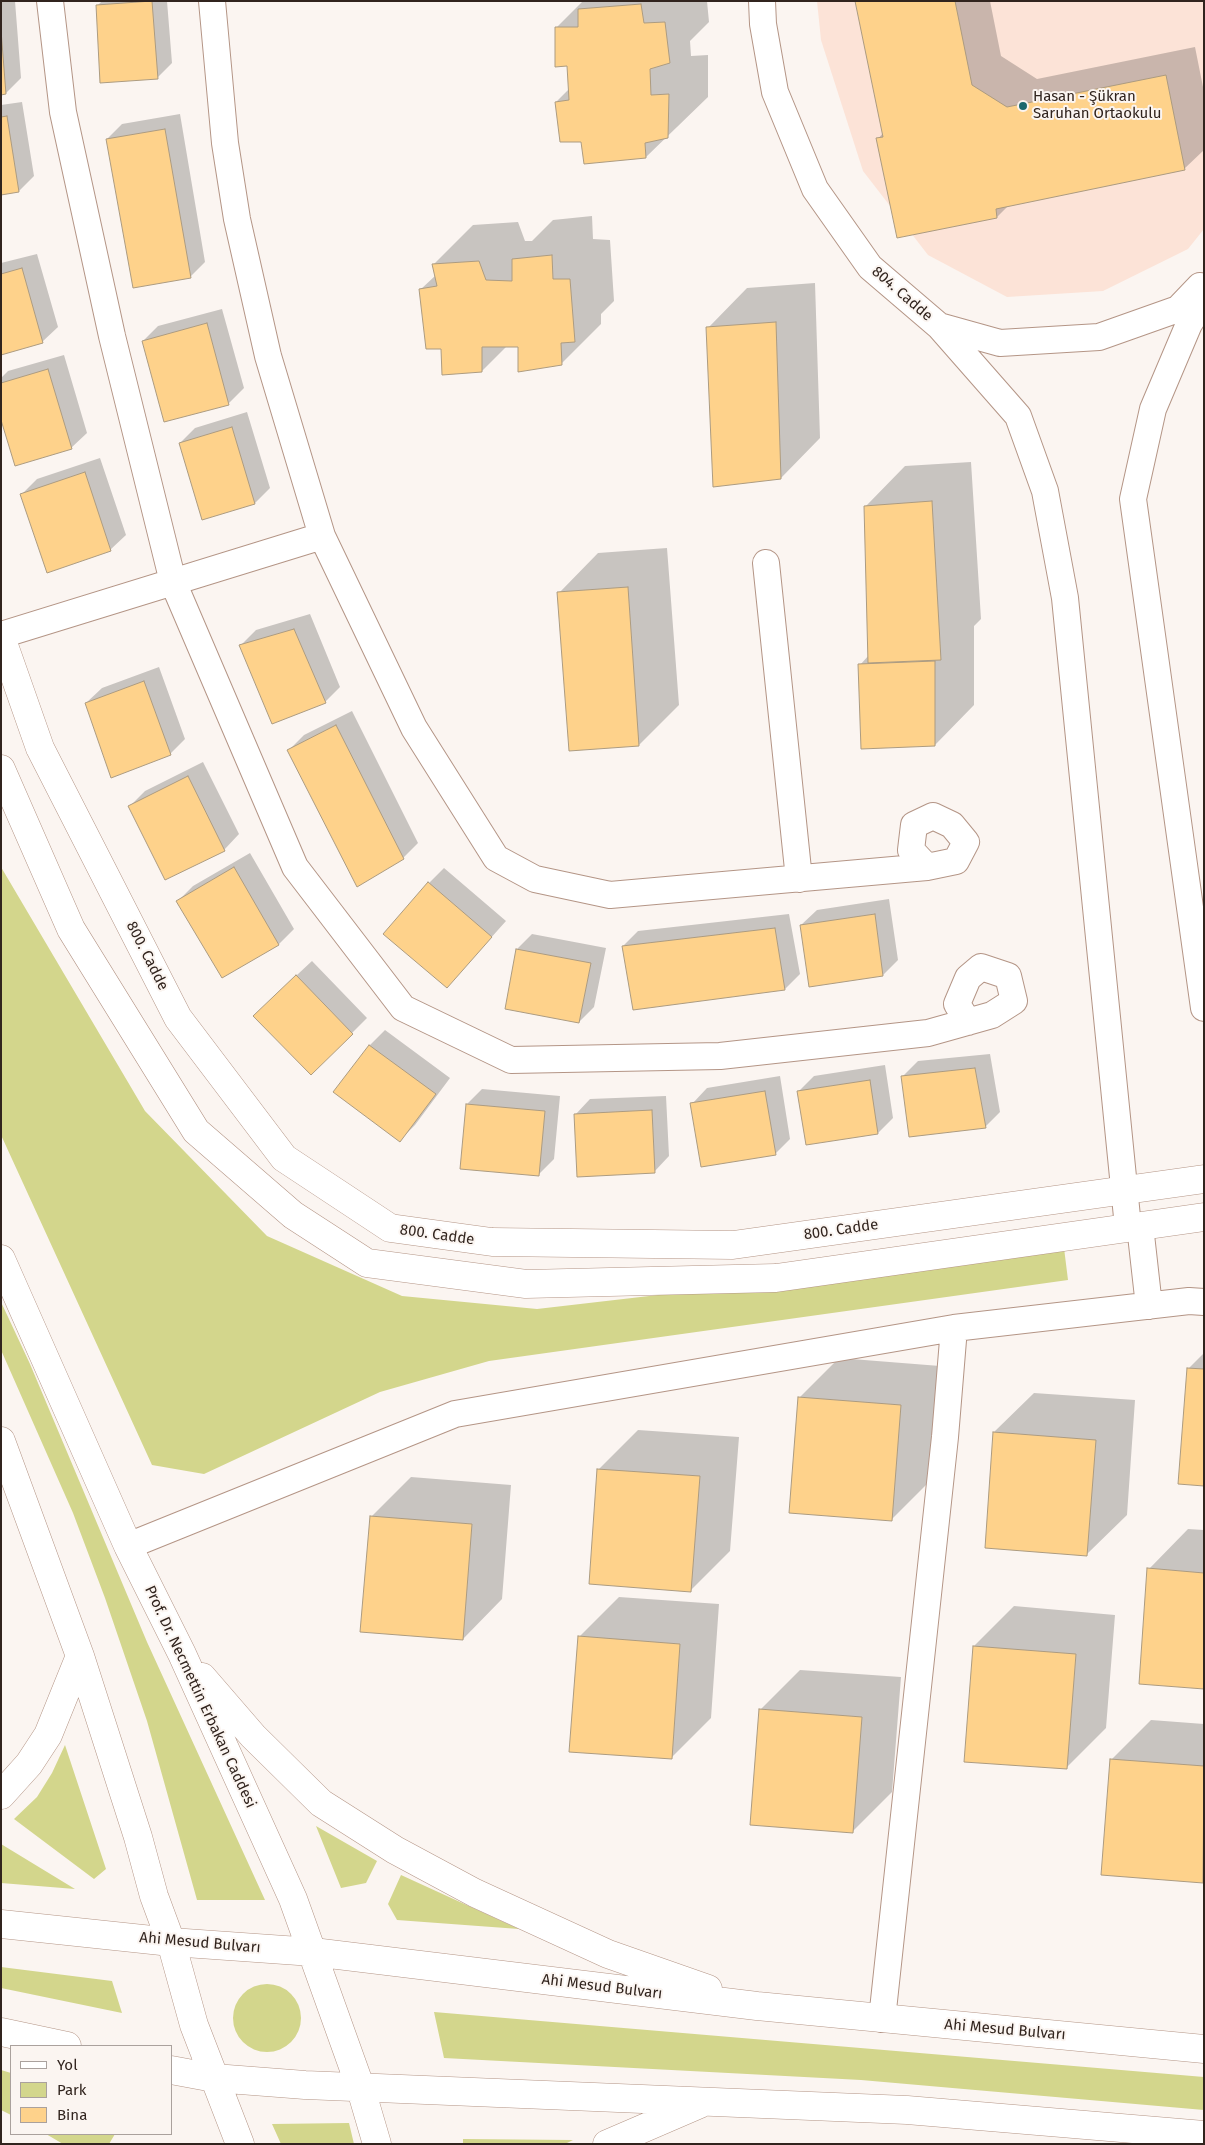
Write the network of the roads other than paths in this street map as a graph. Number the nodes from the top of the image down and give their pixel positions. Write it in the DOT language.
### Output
graph roads {
  1 [pos="50,1"];
  2 [pos="212,1"];
  3 [pos="762,1"];
  4 [pos="1204,282"];
  5 [pos="1204,300"];
  6 [pos="939,326"];
  7 [pos="322,536"];
  8 [pos="766,563"];
  9 [pos="173,582"];
  10 [pos="1,636"];
  11 [pos="1,770"];
  12 [pos="927,867"];
  13 [pos="799,879"];
  14 [pos="1204,1008"];
  15 [pos="968,1022"];
  16 [pos="1204,1179"];
  17 [pos="1124,1190"];
  18 [pos="1204,1217"];
  19 [pos="1134,1226"];
  20 [pos="1,1259"];
  21 [pos="1204,1302"];
  22 [pos="1150,1306"];
  23 [pos="954,1328"];
  24 [pos="1,1441"];
  25 [pos="128,1546"];
  26 [pos="182,1654"];
  27 [pos="80,1656"];
  28 [pos="1,1795"];
  29 [pos="1,1924"];
  30 [pos="171,1942"];
  31 [pos="313,1952"];
  32 [pos="757,2006"];
  33 [pos="882,2019"];
  34 [pos="1,2032"];
  35 [pos="62,2045"];
  36 [pos="1204,2049"];
  37 [pos="172,2070"];
  38 [pos="214,2078"];
  39 [pos="360,2086"];
  40 [pos="708,2100"];
  41 [pos="1204,2136"];
  42 [pos="240,2144"];
  43 [pos="377,2144"];
  44 [pos="607,2144"];
  1 -- 9 [label="street"];
  2 -- 7 [label="street"];
  3 -- 6 [label="street, 804. Cadde"];
  4 -- 6 [label="street, 804. Cadde"];
  5 -- 14 [label="street"];
  6 -- 17 [label="street"];
  7 -- 9 [label="street"];
  7 -- 13 [label="street"];
  8 -- 13 [label="street"];
  9 -- 10 [label="street"];
  9 -- 15 [label="street"];
  10 -- 17 [label="main road, 800. Cadde"];
  11 -- 19 [label="main road"];
  12 -- 13 [label="street"];
  16 -- 17 [label="main road, 800. Cadde"];
  17 -- 19 [label="street"];
  18 -- 19 [label="main road"];
  19 -- 22 [label="street"];
  20 -- 25 [label="main road, Prof. Dr. Necmettin Erbakan Caddesi"];
  21 -- 22 [label="street"];
  22 -- 23 [label="street"];
  23 -- 25 [label="street"];
  23 -- 33 [label="street"];
  24 -- 27 [label="main road"];
  25 -- 26 [label="main road, Prof. Dr. Necmettin Erbakan Caddesi"];
  26 -- 31 [label="main road, Prof. Dr. Necmettin Erbakan Caddesi"];
  26 -- 32 [label="main road"];
  27 -- 28 [label="main road"];
  27 -- 30 [label="main road"];
  29 -- 30 [label="main road, Ahi Mesud Bulvarı"];
  30 -- 31 [label="main road, Ahi Mesud Bulvarı"];
  30 -- 38 [label="main road"];
  31 -- 32 [label="main road, Ahi Mesud Bulvarı"];
  31 -- 39 [label="main road, Prof. Dr. Necmettin Erbakan Caddesi"];
  32 -- 33 [label="main road, Ahi Mesud Bulvarı"];
  33 -- 36 [label="main road, Ahi Mesud Bulvarı"];
  34 -- 35 [label="main road"];
  37 -- 38 [label="main road"];
  38 -- 39 [label="main road"];
  38 -- 42 [label="main road"];
  39 -- 40 [label="main road"];
  39 -- 43 [label="main road, Prof. Dr. Necmettin Erbakan Caddesi"];
  40 -- 41 [label="main road"];
  40 -- 44 [label="main road"];
}
